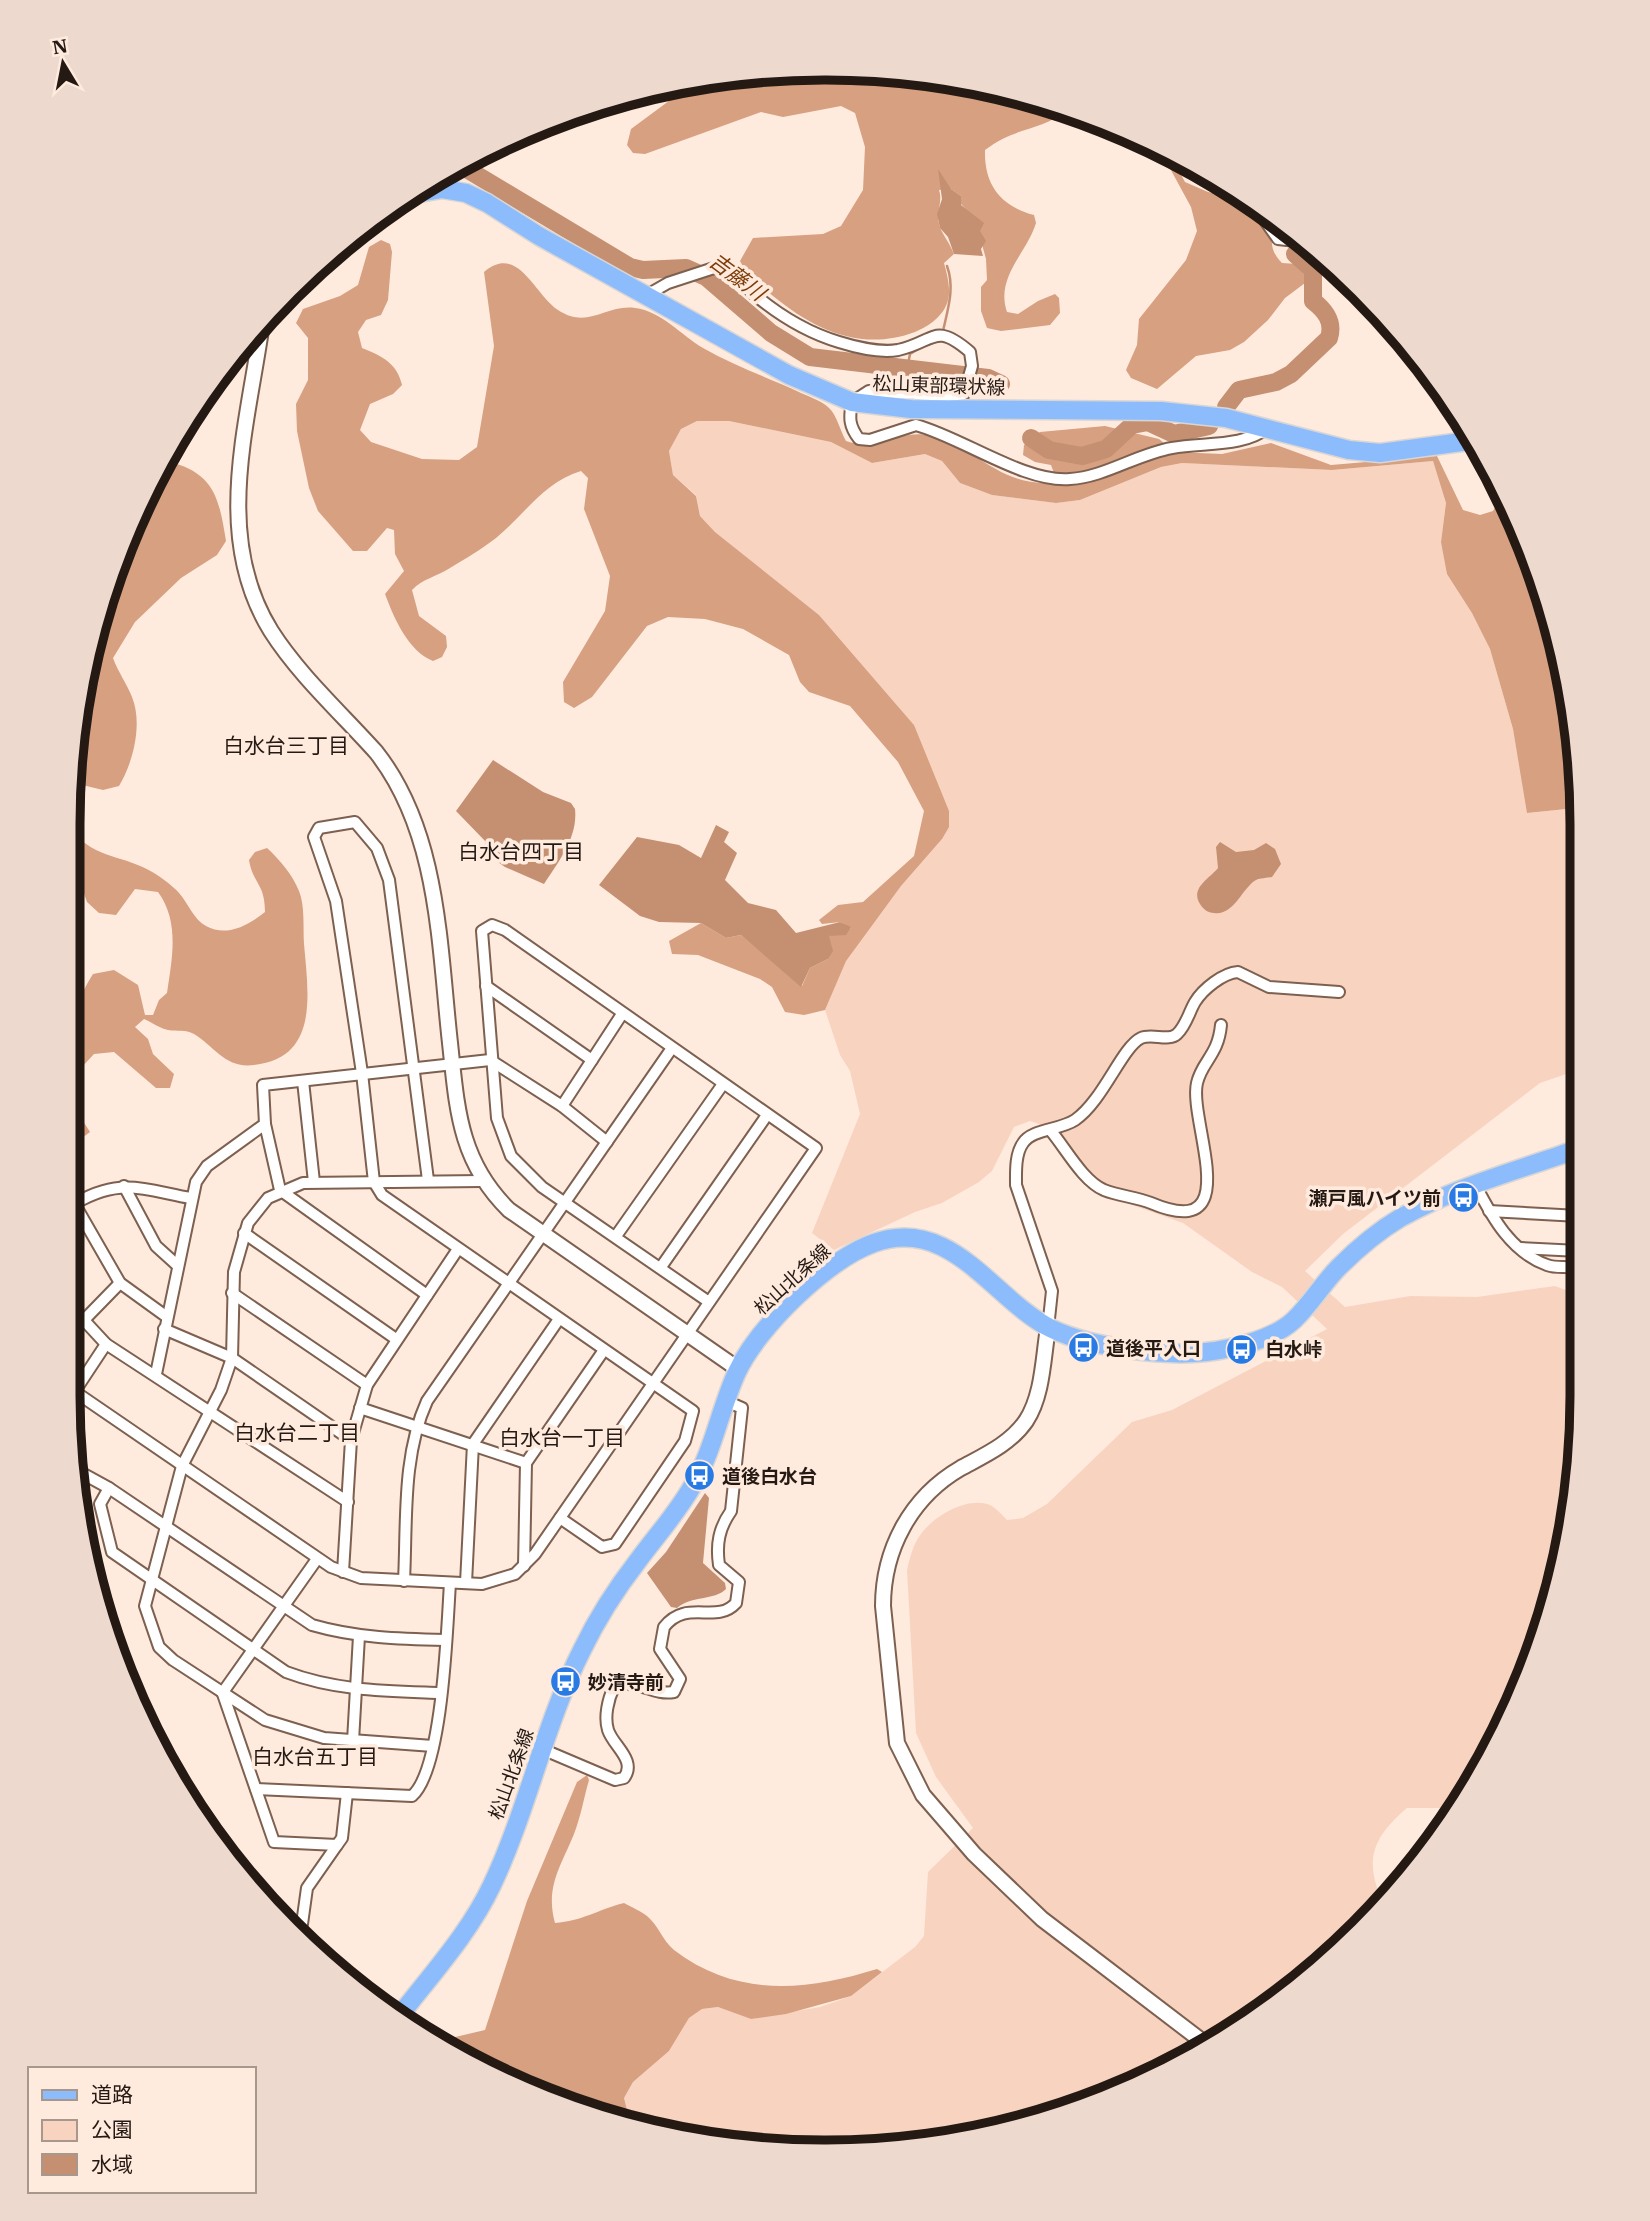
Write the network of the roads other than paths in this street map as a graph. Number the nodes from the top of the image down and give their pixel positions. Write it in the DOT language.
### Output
graph roads {
  1 [pos="437,190"];
  2 [pos="1271,229"];
  3 [pos="1285,240"];
  4 [pos="647,295"];
  5 [pos="255,346"];
  6 [pos="852,402"];
  7 [pos="1269,427"];
  8 [pos="1463,442"];
  9 [pos="486,986"];
  10 [pos="1339,992"];
  11 [pos="622,1014"];
  12 [pos="1221,1025"];
  13 [pos="672,1048"];
  14 [pos="491,1060"];
  15 [pos="592,1060"];
  16 [pos="452,1065"];
  17 [pos="415,1068"];
  18 [pos="362,1073"];
  19 [pos="303,1081"];
  20 [pos="723,1084"];
  21 [pos="562,1106"];
  22 [pos="767,1115"];
  23 [pos="265,1124"];
  24 [pos="1051,1131"];
  25 [pos="607,1142"];
  26 [pos="1570,1152"];
  27 [pos="428,1181"];
  28 [pos="482,1181"];
  29 [pos="314,1182"];
  30 [pos="374,1182"];
  31 [pos="124,1186"];
  32 [pos="1476,1186"];
  33 [pos="280,1190"];
  34 [pos="190,1198"];
  35 [pos="80,1200"];
  36 [pos="566,1204"];
  37 [pos="1489,1211"];
  38 [pos="1570,1216"];
  39 [pos="80,1219"];
  40 [pos="244,1233"];
  41 [pos="543,1235"];
  42 [pos="616,1236"];
  43 [pos="1521,1248"];
  44 [pos="458,1249"];
  45 [pos="1570,1251"];
  46 [pos="177,1265"];
  47 [pos="661,1268"];
  48 [pos="1570,1268"];
  49 [pos="120,1283"];
  50 [pos="509,1284"];
  51 [pos="232,1293"];
  52 [pos="427,1295"];
  53 [pos="709,1301"];
  54 [pos="80,1317"];
  55 [pos="167,1317"];
  56 [pos="559,1319"];
  57 [pos="83,1321"];
  58 [pos="1048,1328"];
  59 [pos="164,1329"];
  60 [pos="687,1333"];
  61 [pos="396,1339"];
  62 [pos="106,1345"];
  63 [pos="604,1350"];
  64 [pos="232,1358"];
  65 [pos="738,1369"];
  66 [pos="156,1374"];
  67 [pos="80,1379"];
  68 [pos="652,1383"];
  69 [pos="368,1385"];
  70 [pos="80,1399"];
  71 [pos="726,1401"];
  72 [pos="360,1408"];
  73 [pos="210,1413"];
  74 [pos="416,1425"];
  75 [pos="351,1440"];
  76 [pos="473,1444"];
  77 [pos="526,1463"];
  78 [pos="182,1466"];
  79 [pos="85,1475"];
  80 [pos="109,1488"];
  81 [pos="348,1502"];
  82 [pos="560,1518"];
  83 [pos="165,1525"];
  84 [pos="317,1559"];
  85 [pos="524,1566"];
  86 [pos="343,1572"];
  87 [pos="152,1581"];
  88 [pos="404,1581"];
  89 [pos="450,1583"];
  90 [pos="466,1583"];
  91 [pos="284,1607"];
  92 [pos="359,1636"];
  93 [pos="446,1640"];
  94 [pos="252,1650"];
  95 [pos="356,1689"];
  96 [pos="223,1692"];
  97 [pos="440,1693"];
  98 [pos="353,1741"];
  99 [pos="433,1746"];
  100 [pos="542,1749"];
  101 [pos="256,1789"];
  102 [pos="347,1793"];
  103 [pos="337,1845"];
  104 [pos="301,1924"];
  105 [pos="404,2010"];
  106 [pos="1200,2039"];
  1 -- 4 [label="main road, 松山東部環状線"];
  2 -- 3 [label="street"];
  4 -- 6 [label="main road, 松山東部環状線"];
  4 -- 6 [label="street"];
  5 -- 16 [label="street"];
  6 -- 7 [label="main road, 松山東部環状線"];
  6 -- 7 [label="street"];
  7 -- 8 [label="main road, 松山東部環状線"];
  9 -- 11 [label="street"];
  9 -- 14 [label="street"];
  9 -- 15 [label="street"];
  10 -- 24 [label="street"];
  11 -- 13 [label="street"];
  11 -- 15 [label="street"];
  12 -- 24 [label="street"];
  13 -- 20 [label="street"];
  13 -- 25 [label="street"];
  14 -- 16 [label="street"];
  14 -- 21 [label="street"];
  14 -- 36 [label="street"];
  15 -- 21 [label="street"];
  16 -- 17 [label="street"];
  16 -- 28 [label="street"];
  17 -- 18 [label="street"];
  17 -- 18 [label="street"];
  17 -- 27 [label="street"];
  18 -- 19 [label="street"];
  18 -- 30 [label="street"];
  19 -- 23 [label="street"];
  19 -- 29 [label="street"];
  20 -- 22 [label="street"];
  20 -- 42 [label="street"];
  21 -- 25 [label="street"];
  22 -- 47 [label="street"];
  22 -- 53 [label="street"];
  23 -- 33 [label="street"];
  23 -- 34 [label="street"];
  24 -- 58 [label="street"];
  25 -- 36 [label="street"];
  26 -- 32 [label="main road, 松山北条線"];
  27 -- 28 [label="street"];
  27 -- 30 [label="street"];
  28 -- 41 [label="street"];
  29 -- 30 [label="street"];
  29 -- 33 [label="street"];
  30 -- 44 [label="street"];
  31 -- 34 [label="street"];
  31 -- 35 [label="street"];
  31 -- 46 [label="street"];
  32 -- 37 [label="street"];
  32 -- 58 [label="main road, 松山北条線"];
  33 -- 40 [label="street"];
  33 -- 52 [label="street"];
  34 -- 46 [label="street"];
  36 -- 41 [label="street"];
  36 -- 42 [label="street"];
  37 -- 38 [label="street"];
  37 -- 43 [label="street"];
  39 -- 49 [label="street"];
  40 -- 51 [label="street"];
  40 -- 61 [label="street"];
  41 -- 50 [label="street"];
  41 -- 60 [label="street"];
  42 -- 47 [label="street"];
  43 -- 45 [label="street"];
  43 -- 48 [label="street"];
  44 -- 50 [label="street"];
  44 -- 52 [label="street"];
  46 -- 55 [label="street"];
  47 -- 53 [label="street"];
  49 -- 55 [label="street"];
  49 -- 57 [label="street"];
  50 -- 56 [label="street"];
  50 -- 74 [label="street"];
  51 -- 64 [label="street"];
  51 -- 69 [label="street"];
  52 -- 61 [label="street"];
  53 -- 60 [label="street"];
  54 -- 57 [label="street"];
  55 -- 59 [label="street"];
  56 -- 63 [label="street"];
  56 -- 76 [label="street"];
  57 -- 62 [label="street"];
  58 -- 65 [label="main road, 松山北条線"];
  58 -- 106 [label="street"];
  59 -- 64 [label="street"];
  59 -- 66 [label="street"];
  60 -- 65 [label="street"];
  60 -- 68 [label="street"];
  61 -- 69 [label="street"];
  62 -- 66 [label="street"];
  62 -- 67 [label="street"];
  63 -- 68 [label="street"];
  63 -- 77 [label="street"];
  64 -- 73 [label="street"];
  64 -- 75 [label="street"];
  65 -- 71 [label="main road, 松山北条線"];
  66 -- 73 [label="street"];
  68 -- 82 [label="street"];
  68 -- 82 [label="street"];
  69 -- 72 [label="street"];
  70 -- 78 [label="street"];
  71 -- 100 [label="main road, 松山北条線"];
  71 -- 100 [label="street"];
  72 -- 74 [label="street"];
  72 -- 75 [label="street"];
  73 -- 78 [label="street"];
  73 -- 81 [label="street"];
  74 -- 76 [label="street"];
  74 -- 88 [label="street"];
  75 -- 81 [label="street"];
  76 -- 77 [label="street"];
  76 -- 90 [label="street"];
  77 -- 85 [label="street"];
  78 -- 83 [label="street"];
  78 -- 84 [label="street"];
  79 -- 80 [label="street"];
  80 -- 83 [label="street"];
  80 -- 87 [label="street"];
  81 -- 86 [label="street"];
  82 -- 85 [label="street"];
  83 -- 87 [label="street"];
  83 -- 91 [label="street"];
  84 -- 86 [label="street"];
  84 -- 91 [label="street"];
  85 -- 90 [label="street"];
  86 -- 88 [label="street"];
  87 -- 94 [label="street"];
  87 -- 96 [label="street"];
  88 -- 89 [label="street"];
  89 -- 90 [label="street"];
  89 -- 93 [label="street"];
  91 -- 92 [label="street"];
  91 -- 94 [label="street"];
  92 -- 93 [label="street"];
  92 -- 95 [label="street"];
  93 -- 97 [label="street"];
  94 -- 95 [label="street"];
  94 -- 96 [label="street"];
  95 -- 97 [label="street"];
  95 -- 98 [label="street"];
  96 -- 98 [label="street"];
  96 -- 101 [label="street"];
  97 -- 99 [label="street"];
  98 -- 99 [label="street"];
  99 -- 102 [label="street"];
  100 -- 105 [label="main road, 松山北条線"];
  101 -- 102 [label="street"];
  101 -- 103 [label="street"];
  102 -- 103 [label="street"];
  103 -- 104 [label="street"];
}
